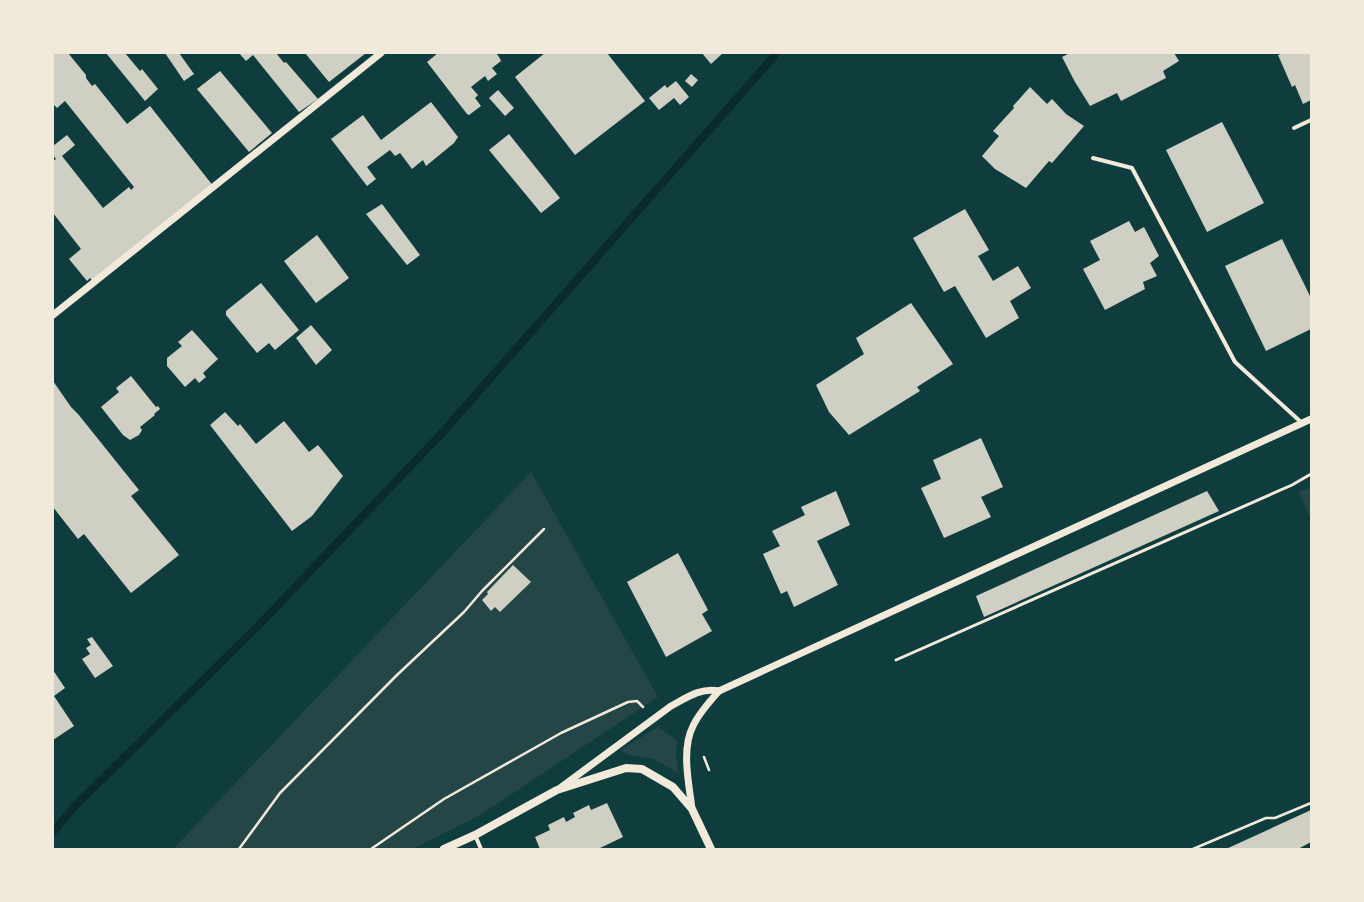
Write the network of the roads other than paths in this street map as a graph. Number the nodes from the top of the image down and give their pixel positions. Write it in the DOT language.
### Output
graph roads {
  1 [pos="381,53"];
  2 [pos="1311,120"];
  3 [pos="1294,128"];
  4 [pos="1093,158"];
  5 [pos="53,315"];
  6 [pos="1311,419"];
  7 [pos="1302,423"];
  8 [pos="1311,474"];
  9 [pos="896,660"];
  10 [pos="719,691"];
  11 [pos="557,790"];
  12 [pos="692,809"];
  13 [pos="474,835"];
  14 [pos="444,849"];
  15 [pos="481,849"];
  16 [pos="711,849"];
  1 -- 5 [label="street"];
  2 -- 3 [label="street"];
  4 -- 7 [label="street"];
  6 -- 7 [label="street"];
  7 -- 10 [label="street"];
  8 -- 9 [label="lane"];
  10 -- 11 [label="street"];
  10 -- 12 [label="street"];
  11 -- 12 [label="main road"];
  11 -- 13 [label="main road"];
  12 -- 16 [label="main road"];
  13 -- 14 [label="main road"];
  13 -- 15 [label="street"];
}
